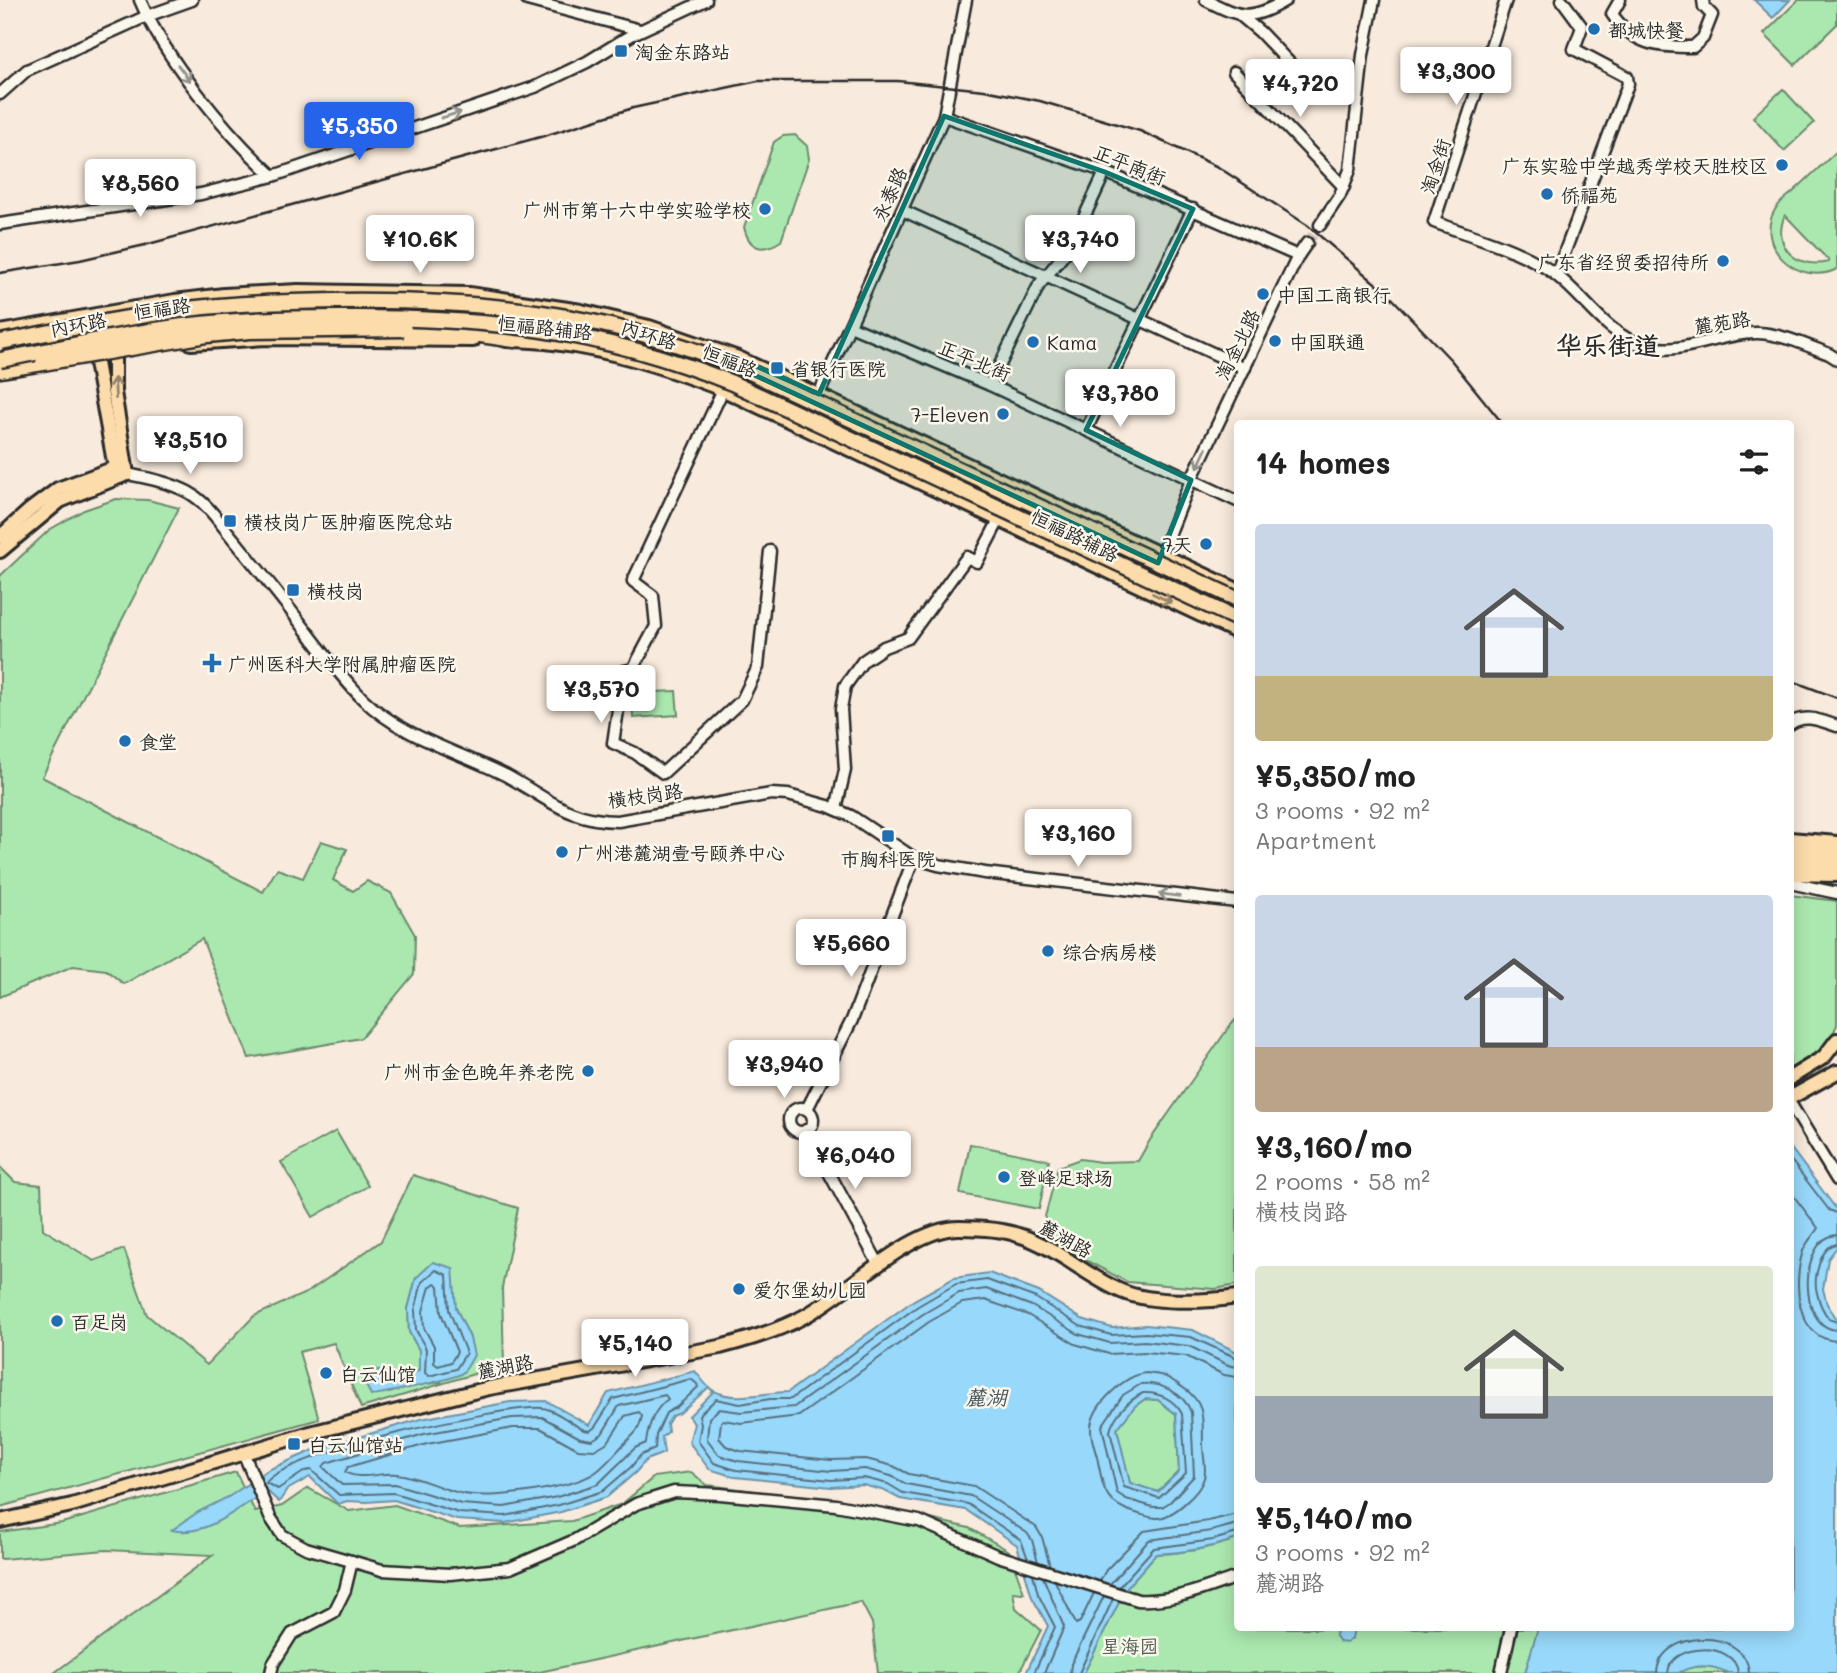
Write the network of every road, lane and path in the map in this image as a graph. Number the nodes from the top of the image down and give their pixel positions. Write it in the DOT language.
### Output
graph roads {
  1 [pos="140,0"];
  2 [pos="192,0"];
  3 [pos="527,0"];
  4 [pos="706,0"];
  5 [pos="965,0"];
  6 [pos="1206,0"];
  7 [pos="1286,0"];
  8 [pos="1374,0"];
  9 [pos="1506,0"];
  10 [pos="1562,0"];
  11 [pos="1620,0"];
  12 [pos="1703,0"];
  13 [pos="147,16"];
  14 [pos="1240,16"];
  15 [pos="640,30"];
  16 [pos="1234,72"];
  17 [pos="1300,74"];
  18 [pos="0,94"];
  19 [pos="944,116"];
  20 [pos="1105,172"];
  21 [pos="273,176"];
  22 [pos="1344,187"];
  23 [pos="1193,209"];
  24 [pos="902,210"];
  25 [pos="1434,222"];
  26 [pos="0,224"];
  27 [pos="1320,225"];
  28 [pos="1307,243"];
  29 [pos="1298,256"];
  30 [pos="1556,275"];
  31 [pos="1046,276"];
  32 [pos="1139,320"];
  33 [pos="92,326"];
  34 [pos="849,326"];
  35 [pos="544,327"];
  36 [pos="0,332"];
  37 [pos="114,335"];
  38 [pos="515,340"];
  39 [pos="0,342"];
  40 [pos="114,350"];
  41 [pos="94,353"];
  42 [pos="0,358"];
  43 [pos="1837,359"];
  44 [pos="1245,368"];
  45 [pos="0,370"];
  46 [pos="731,373"];
  47 [pos="990,385"];
  48 [pos="819,394"];
  49 [pos="1086,430"];
  50 [pos="121,471"];
  51 [pos="1191,480"];
  52 [pos="1234,500"];
  53 [pos="999,520"];
  54 [pos="0,537"];
  55 [pos="0,551"];
  56 [pos="770,551"];
  57 [pos="1157,566"];
  58 [pos="1234,589"];
  59 [pos="1234,600"];
  60 [pos="1234,600"];
  61 [pos="1234,616"];
  62 [pos="1234,617"];
  63 [pos="1234,631"];
  64 [pos="1794,721"];
  65 [pos="1837,726"];
  66 [pos="836,809"];
  67 [pos="1794,843"];
  68 [pos="1837,843"];
  69 [pos="1794,844"];
  70 [pos="1837,850"];
  71 [pos="1794,855"];
  72 [pos="914,858"];
  73 [pos="1837,859"];
  74 [pos="1794,864"];
  75 [pos="1837,867"];
  76 [pos="1794,874"];
  77 [pos="1837,875"];
  78 [pos="1794,884"];
  79 [pos="1837,893"];
  80 [pos="1234,902"];
  81 [pos="1837,1040"];
  82 [pos="1837,1072"];
  83 [pos="1794,1076"];
  84 [pos="1794,1099"];
  85 [pos="1794,1108"];
  86 [pos="807,1109"];
  87 [pos="806,1130"];
  88 [pos="1837,1180"];
  89 [pos="879,1265"];
  90 [pos="1234,1297"];
  91 [pos="243,1452"];
  92 [pos="0,1521"];
  93 [pos="352,1561"];
  94 [pos="1234,1578"];
  95 [pos="1510,1631"];
  96 [pos="271,1673"];
  97 [pos="1501,1673"];
  1 -- 13 [label="street"];
  2 -- 13 [label="street"];
  3 -- 15 [label="street"];
  4 -- 15 [label="street"];
  5 -- 19 [label="street, 永泰路"];
  6 -- 14 [label="street"];
  7 -- 14 [label="street"];
  8 -- 22 [label="street"];
  9 -- 25 [label="street, 淘金街"];
  10 -- 30 [label="street"];
  11 -- 12 [label="street"];
  13 -- 18 [label="street"];
  13 -- 21 [label="street, one-way"];
  14 -- 17 [label="street"];
  21 -- 15 [label="street, one-way"];
  16 -- 22 [label="street"];
  19 -- 20 [label="street, 正平南街"];
  19 -- 24 [label="street, 永泰路"];
  20 -- 23 [label="street, 正平南街"];
  20 -- 31 [label="street"];
  21 -- 26 [label="street"];
  22 -- 27 [label="street"];
  23 -- 29 [label="street, 正平南街"];
  23 -- 32 [label="street"];
  24 -- 31 [label="street"];
  24 -- 34 [label="street, 永泰路"];
  25 -- 30 [label="street, 麓苑路"];
  28 -- 29 [label="street, 淘金北路"];
  29 -- 44 [label="street, 淘金北路"];
  30 -- 43 [label="street, 麓苑路"];
  31 -- 32 [label="street"];
  31 -- 47 [label="street"];
  32 -- 44 [label="street"];
  32 -- 49 [label="street"];
  33 -- 36 [label="main road"];
  33 -- 37 [label="main road, 恒福路"];
  33 -- 39 [label="main road, 恒福路"];
  33 -- 41 [label="main road"];
  33 -- 42 [label="main road, 恒福路"];
  33 -- 46 [label="main road, 恒福路"];
  34 -- 47 [label="street, 正平北街"];
  34 -- 48 [label="street, 永泰路"];
  35 -- 37 [label="main road, 恒福路"];
  35 -- 38 [label="main road"];
  35 -- 46 [label="main road, 恒福路"];
  37 -- 40 [label="main road"];
  38 -- 40 [label="main road, 恒福路辅路"];
  38 -- 45 [label="highway, bridge"];
  38 -- 46 [label="main road, 恒福路辅路"];
  39 -- 59 [label="highway, 内环路, bridge"];
  40 -- 41 [label="main road, 恒福路辅路"];
  50 -- 40 [label="main road, one-way"];
  41 -- 45 [label="main road, 恒福路辅路"];
  41 -- 50 [label="main road"];
  42 -- 62 [label="highway, 内环路, bridge"];
  44 -- 51 [label="street, 淘金北路, one-way"];
  46 -- 48 [label="main road, 恒福路辅路"];
  46 -- 53 [label="main road, 恒福路辅路"];
  46 -- 56 [label="street"];
  46 -- 57 [label="main road, 恒福路"];
  47 -- 49 [label="street, 正平北街"];
  48 -- 57 [label="main road, 恒福路辅路"];
  49 -- 51 [label="street, 正平北街"];
  50 -- 54 [label="main road"];
  50 -- 55 [label="main road"];
  50 -- 66 [label="street, 横枝岗路"];
  51 -- 52 [label="street, 正平北街"];
  51 -- 57 [label="street, 淘金北路"];
  53 -- 63 [label="main road, 恒福路辅路, one-way"];
  53 -- 66 [label="street"];
  57 -- 58 [label="main road, 恒福路辅路"];
  57 -- 60 [label="main road, 恒福路"];
  57 -- 61 [label="main road, 恒福路"];
  64 -- 65 [label="street"];
  66 -- 72 [label="street, 横枝岗路"];
  67 -- 68 [label="main road"];
  69 -- 70 [label="highway"];
  71 -- 73 [label="main road"];
  80 -- 72 [label="street, 横枝岗路, one-way"];
  72 -- 86 [label="street"];
  74 -- 75 [label="highway"];
  76 -- 77 [label="main road"];
  78 -- 79 [label="street"];
  81 -- 83 [label="main road"];
  82 -- 84 [label="main road"];
  85 -- 88 [label="street"];
  86 -- 87 [label="street"];
  86 -- 87 [label="street"];
  87 -- 89 [label="street"];
  89 -- 90 [label="main road, 麓湖路"];
  89 -- 91 [label="main road, 麓湖路"];
  91 -- 92 [label="main road, 麓湖路"];
  91 -- 93 [label="street"];
  93 -- 94 [label="street"];
  93 -- 96 [label="street"];
  95 -- 97 [label="street"];
}
